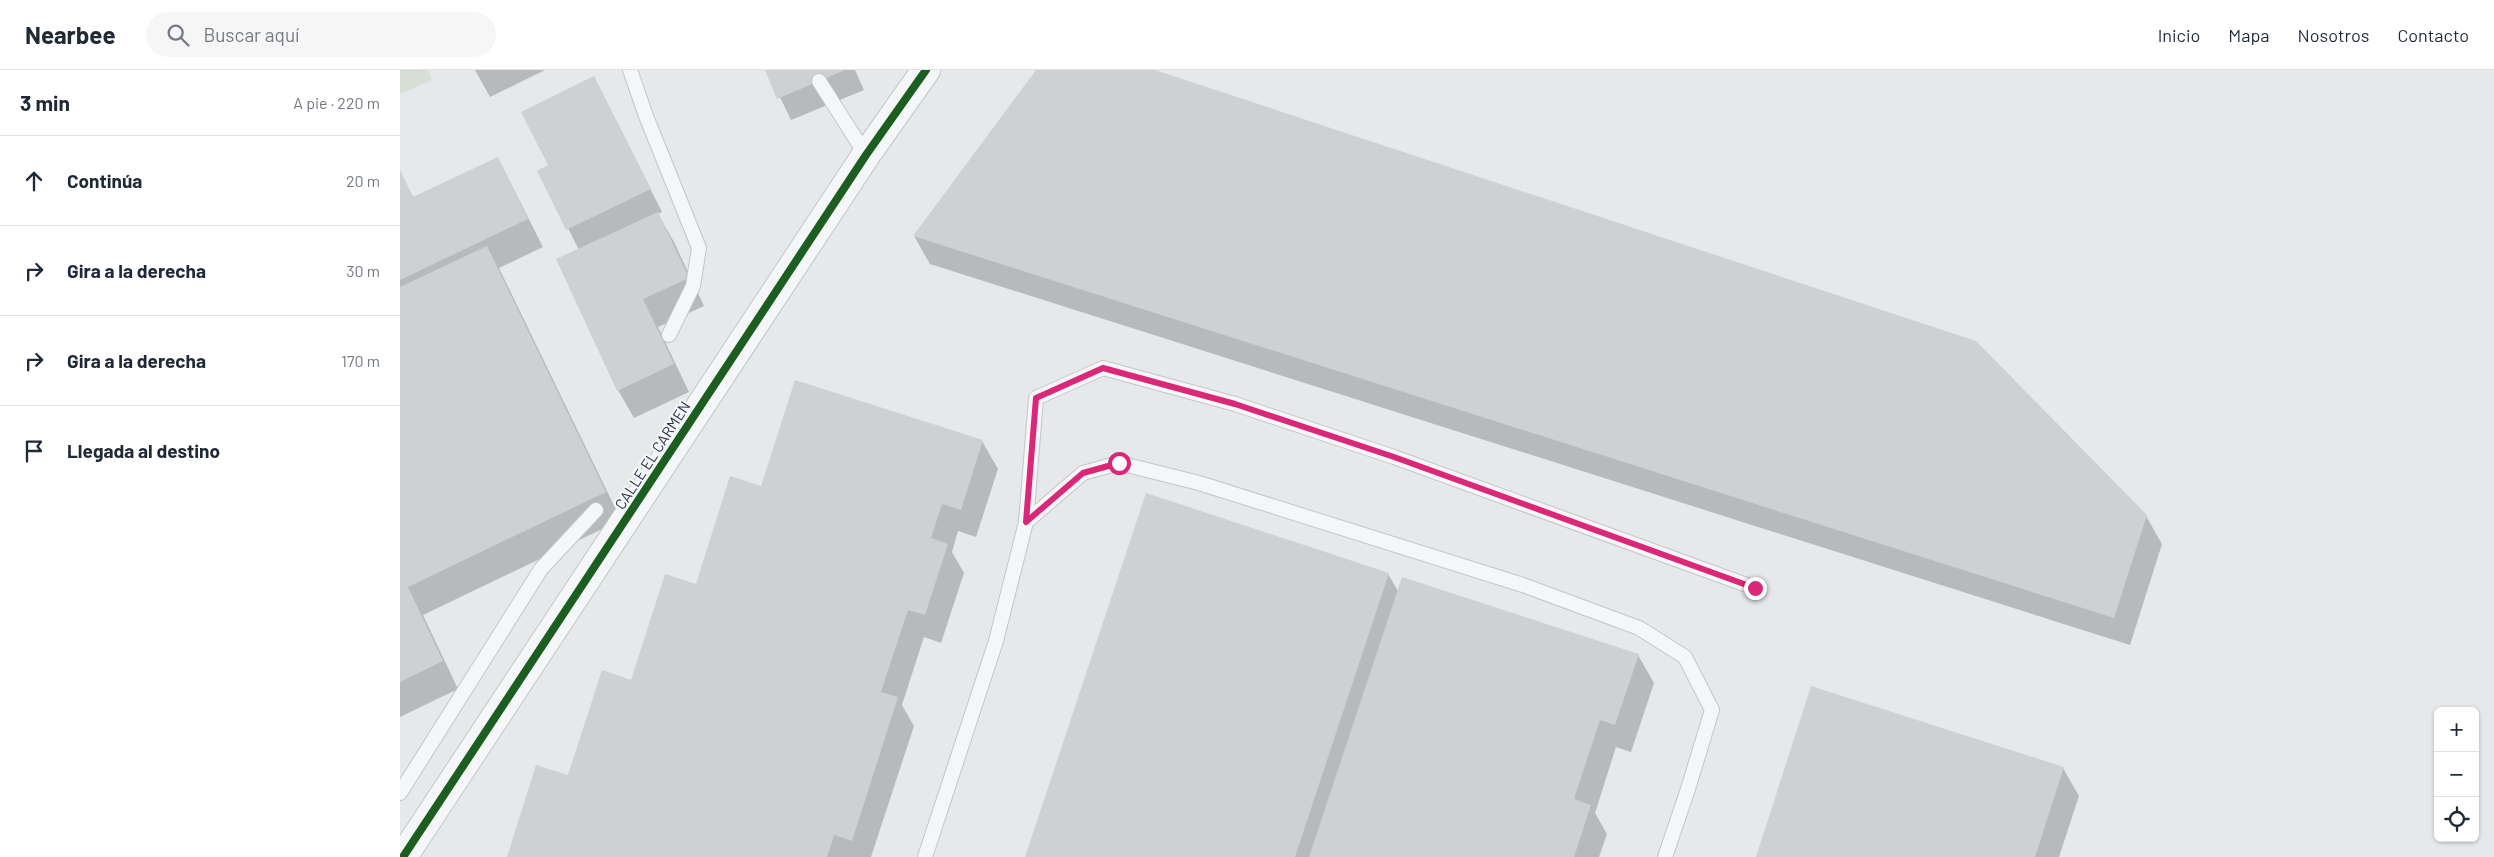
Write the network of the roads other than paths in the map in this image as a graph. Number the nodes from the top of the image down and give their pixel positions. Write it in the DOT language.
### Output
graph roads {
  1 [pos="630,70"];
  2 [pos="926,70"];
  3 [pos="818,81"];
  4 [pos="866,155"];
  5 [pos="669,335"];
  6 [pos="596,510"];
  7 [pos="1026,522"];
  8 [pos="1755,588"];
  9 [pos="400,793"];
  10 [pos="400,850"];
  11 [pos="403,857"];
  12 [pos="925,857"];
  13 [pos="1665,857"];
  1 -- 5 [label="lane"];
  2 -- 4 [label="street, CALLE EL CARMEN"];
  3 -- 4 [label="lane"];
  4 -- 11 [label="street, CALLE EL CARMEN"];
  6 -- 9 [label="lane"];
  7 -- 8 [label="lane"];
  7 -- 12 [label="lane"];
  7 -- 13 [label="lane"];
  10 -- 11 [label="street"];
}
